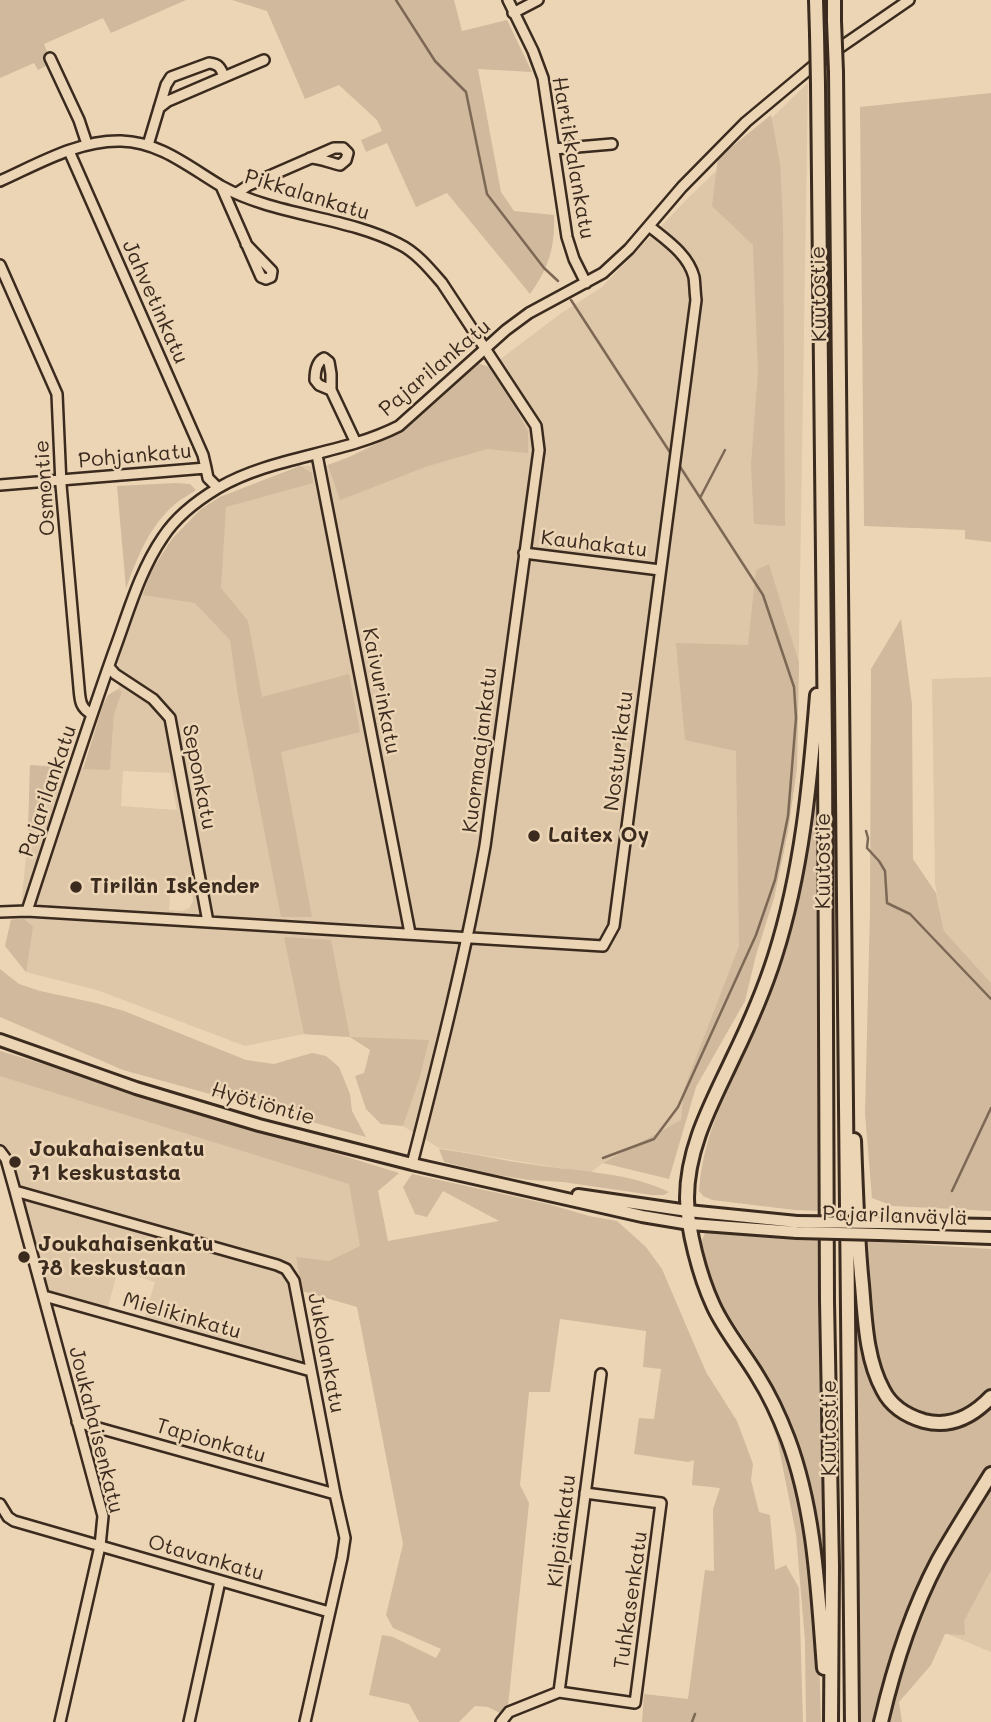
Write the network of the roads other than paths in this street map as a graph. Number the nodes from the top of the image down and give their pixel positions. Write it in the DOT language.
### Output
graph roads {
  1 [pos="508,0"];
  2 [pos="538,0"];
  3 [pos="816,0"];
  4 [pos="834,0"];
  5 [pos="909,0"];
  6 [pos="513,13"];
  7 [pos="50,58"];
  8 [pos="264,61"];
  9 [pos="224,77"];
  10 [pos="159,108"];
  11 [pos="87,144"];
  12 [pos="612,144"];
  13 [pos="148,145"];
  14 [pos="554,149"];
  15 [pos="69,151"];
  16 [pos="310,159"];
  17 [pos="0,181"];
  18 [pos="221,186"];
  19 [pos="236,193"];
  20 [pos="649,226"];
  21 [pos="246,244"];
  22 [pos="0,265"];
  23 [pos="586,283"];
  24 [pos="486,349"];
  25 [pos="331,390"];
  26 [pos="356,443"];
  27 [pos="317,455"];
  28 [pos="206,468"];
  29 [pos="60,480"];
  30 [pos="0,485"];
  31 [pos="218,488"];
  32 [pos="821,488"];
  33 [pos="524,553"];
  34 [pos="660,570"];
  35 [pos="108,667"];
  36 [pos="92,714"];
  37 [pos="843,857"];
  38 [pos="27,911"];
  39 [pos="0,912"];
  40 [pos="208,922"];
  41 [pos="410,933"];
  42 [pos="466,939"];
  43 [pos="0,1040"];
  44 [pos="0,1151"];
  45 [pos="412,1164"];
  46 [pos="15,1191"];
  47 [pos="689,1217"];
  48 [pos="991,1225"];
  49 [pos="797,1227"];
  50 [pos="879,1229"];
  51 [pos="991,1238"];
  52 [pos="44,1296"];
  53 [pos="311,1371"];
  54 [pos="601,1374"];
  55 [pos="991,1397"];
  56 [pos="77,1422"];
  57 [pos="991,1474"];
  58 [pos="585,1493"];
  59 [pos="335,1494"];
  60 [pos="1,1506"];
  61 [pos="100,1546"];
  62 [pos="220,1581"];
  63 [pos="329,1612"];
  64 [pos="559,1692"];
  65 [pos="502,1720"];
  66 [pos="60,1722"];
  67 [pos="189,1722"];
  68 [pos="305,1722"];
  69 [pos="830,1722"];
  70 [pos="852,1722"];
  71 [pos="881,1722"];
  1 -- 6 [label="street, Hartikkalankatu"];
  2 -- 6 [label="street"];
  3 -- 32 [label="highway, Kuutostie, bridge"];
  4 -- 37 [label="highway, Kuutostie, bridge"];
  5 -- 20 [label="street, Pajarilankatu"];
  6 -- 14 [label="street, Hartikkalankatu"];
  7 -- 11 [label="street"];
  8 -- 9 [label="street"];
  9 -- 10 [label="street"];
  9 -- 10 [label="street"];
  10 -- 13 [label="street"];
  11 -- 13 [label="street, Pikkalankatu"];
  11 -- 15 [label="street, Pikkalankatu"];
  12 -- 14 [label="street"];
  13 -- 18 [label="street, Pikkalankatu"];
  14 -- 23 [label="street, Hartikkalankatu"];
  15 -- 17 [label="street, Pikkalankatu"];
  15 -- 28 [label="street, Jahvetinkatu"];
  16 -- 19 [label="street"];
  18 -- 19 [label="street, Pikkalankatu"];
  18 -- 21 [label="street"];
  19 -- 24 [label="street, Pikkalankatu"];
  20 -- 23 [label="street, Pajarilankatu"];
  20 -- 34 [label="street, Nosturikatu"];
  22 -- 29 [label="street, Osmontie"];
  23 -- 24 [label="street, Pajarilankatu"];
  24 -- 26 [label="street, Pajarilankatu"];
  24 -- 33 [label="street, Kuormaajankatu"];
  25 -- 26 [label="street"];
  26 -- 27 [label="street, Pajarilankatu"];
  27 -- 31 [label="street, Pajarilankatu"];
  27 -- 41 [label="street, Kaivurinkatu"];
  28 -- 29 [label="street, Pohjankatu"];
  28 -- 31 [label="street, Pohjankatu"];
  29 -- 30 [label="street, Pohjankatu"];
  29 -- 36 [label="street, Osmontie"];
  31 -- 35 [label="street, Pajarilankatu"];
  32 -- 47 [label="highway"];
  32 -- 69 [label="highway, Kuutostie"];
  33 -- 34 [label="street, Kauhakatu"];
  33 -- 42 [label="street, Kuormaajankatu"];
  34 -- 42 [label="street, Nosturikatu"];
  35 -- 36 [label="street, Pajarilankatu"];
  35 -- 40 [label="street, Seponkatu"];
  36 -- 38 [label="street, Pajarilankatu"];
  37 -- 55 [label="highway"];
  37 -- 70 [label="highway, Kuutostie"];
  38 -- 39 [label="street, Nosturikatu"];
  38 -- 40 [label="street, Nosturikatu"];
  40 -- 41 [label="street, Nosturikatu"];
  41 -- 42 [label="street, Nosturikatu"];
  42 -- 45 [label="street, Kuormaajankatu"];
  43 -- 45 [label="main road, Hyötiöntie"];
  44 -- 46 [label="street, Joukahaisenkatu"];
  45 -- 47 [label="main road, Hyötiöntie"];
  46 -- 52 [label="street, Joukahaisenkatu"];
  46 -- 53 [label="street, Jukolankatu"];
  47 -- 49 [label="main road, Hyötiöntie"];
  47 -- 69 [label="highway"];
  48 -- 50 [label="main road, Pajarilanväylä"];
  49 -- 50 [label="main road, Pajarilanväylä, bridge"];
  50 -- 51 [label="main road, Pajarilanväylä"];
  52 -- 53 [label="street, Mielikinkatu"];
  52 -- 56 [label="street, Joukahaisenkatu"];
  53 -- 59 [label="street, Jukolankatu"];
  54 -- 58 [label="street, Kilpiänkatu"];
  56 -- 59 [label="street, Tapionkatu"];
  56 -- 61 [label="street, Joukahaisenkatu"];
  57 -- 71 [label="highway"];
  58 -- 64 [label="street, Kilpiänkatu"];
  58 -- 64 [label="street, Tuhkasenkatu"];
  59 -- 63 [label="street, Jukolankatu"];
  60 -- 61 [label="street, Otavankatu"];
  61 -- 62 [label="street, Otavankatu"];
  61 -- 66 [label="street, Joukahaisenkatu"];
  62 -- 63 [label="street, Otavankatu"];
  62 -- 67 [label="street"];
  63 -- 68 [label="street, Jukolankatu"];
  64 -- 65 [label="street"];
}
